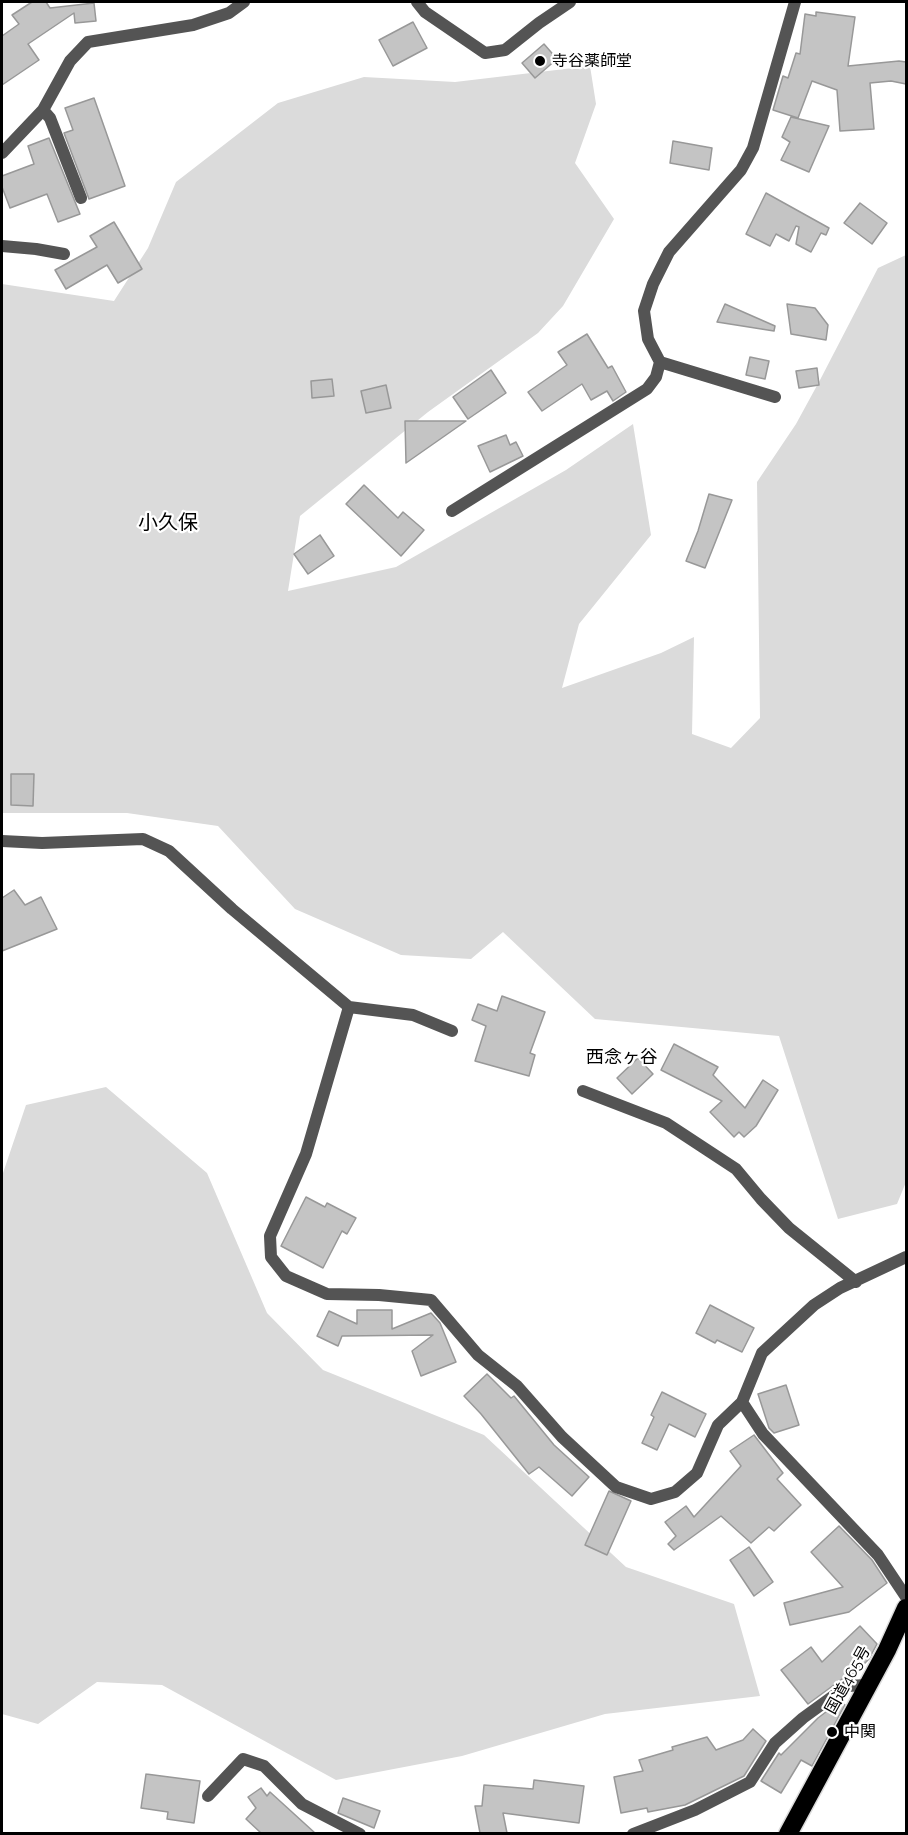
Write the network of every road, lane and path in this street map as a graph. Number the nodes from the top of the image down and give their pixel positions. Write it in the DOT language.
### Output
graph roads {
  1 [pos="244,2"];
  2 [pos="417,2"];
  3 [pos="570,2"];
  4 [pos="795,2"];
  5 [pos="43,110"];
  6 [pos="2,153"];
  7 [pos="81,198"];
  8 [pos="2,246"];
  9 [pos="64,254"];
  10 [pos="660,362"];
  11 [pos="775,397"];
  12 [pos="452,511"];
  13 [pos="2,841"];
  14 [pos="349,1007"];
  15 [pos="452,1030"];
  16 [pos="583,1091"];
  17 [pos="906,1257"];
  18 [pos="856,1282"];
  19 [pos="742,1402"];
  20 [pos="906,1598"];
  21 [pos="906,1608"];
  22 [pos="867,1685"];
  23 [pos="208,1796"];
  24 [pos="360,1833"];
  25 [pos="633,1833"];
  26 [pos="788,1833"];
  1 -- 5 [label="street"];
  2 -- 3 [label="street"];
  4 -- 10 [label="street"];
  5 -- 6 [label="street"];
  5 -- 7 [label="street"];
  8 -- 9 [label="street"];
  10 -- 11 [label="street"];
  10 -- 12 [label="street"];
  13 -- 14 [label="street"];
  14 -- 15 [label="street"];
  14 -- 19 [label="street"];
  16 -- 18 [label="street"];
  17 -- 18 [label="street"];
  18 -- 19 [label="street"];
  19 -- 20 [label="street"];
  21 -- 22 [label="highway, 国道465号"];
  22 -- 25 [label="street"];
  22 -- 26 [label="highway, 国道465号"];
  23 -- 24 [label="street"];
}
